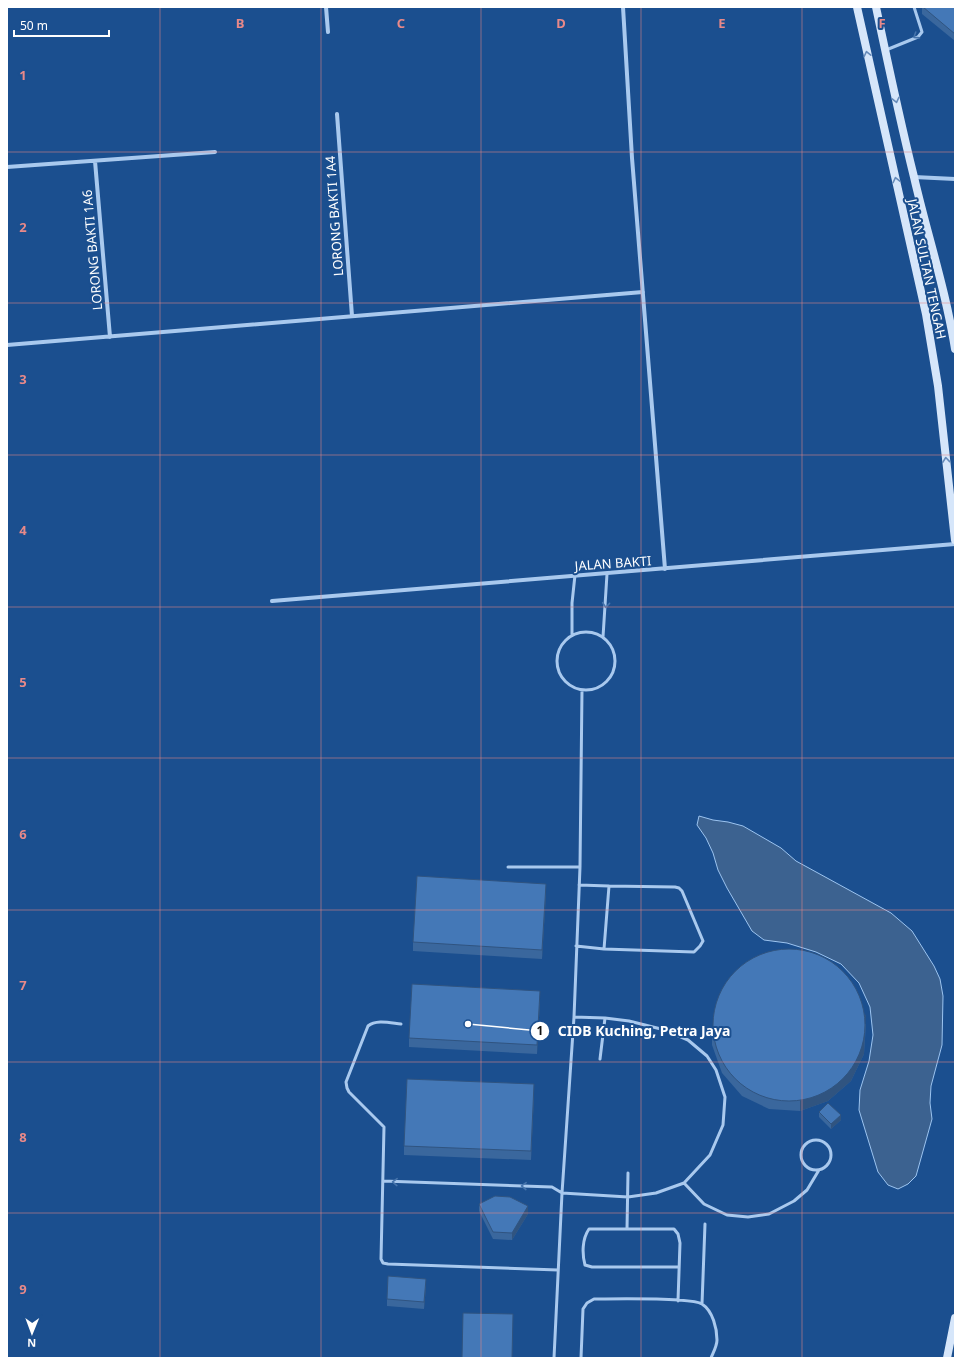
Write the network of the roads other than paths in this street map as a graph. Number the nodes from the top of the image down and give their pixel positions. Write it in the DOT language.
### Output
graph roads {
  1 [pos="326,7"];
  2 [pos="623,7"];
  3 [pos="857,7"];
  4 [pos="876,7"];
  5 [pos="914,7"];
  6 [pos="328,32"];
  7 [pos="885,50"];
  8 [pos="337,114"];
  9 [pos="215,152"];
  10 [pos="95,161"];
  11 [pos="7,167"];
  12 [pos="914,177"];
  13 [pos="955,179"];
  14 [pos="642,292"];
  15 [pos="352,316"];
  16 [pos="110,337"];
  17 [pos="7,345"];
  18 [pos="955,349"];
  19 [pos="955,540"];
  20 [pos="955,544"];
  21 [pos="665,569"];
  22 [pos="607,574"];
  23 [pos="574,575"];
  24 [pos="272,602"];
  25 [pos="572,635"];
  26 [pos="603,637"];
  27 [pos="582,690"];
  28 [pos="508,867"];
  29 [pos="580,867"];
  30 [pos="579,885"];
  31 [pos="609,886"];
  32 [pos="576,946"];
  33 [pos="604,949"];
  34 [pos="574,1017"];
  35 [pos="605,1018"];
  36 [pos="401,1024"];
  37 [pos="600,1059"];
  38 [pos="819,1170"];
  39 [pos="628,1172"];
  40 [pos="382,1181"];
  41 [pos="684,1183"];
  42 [pos="562,1193"];
  43 [pos="628,1197"];
  44 [pos="705,1224"];
  45 [pos="628,1229"];
  46 [pos="679,1267"];
  47 [pos="558,1270"];
  48 [pos="678,1301"];
  49 [pos="702,1304"];
  50 [pos="955,1318"];
  51 [pos="554,1358"];
  52 [pos="581,1358"];
  53 [pos="711,1358"];
  54 [pos="947,1358"];
  1 -- 6 [label="street"];
  2 -- 14 [label="street"];
  19 -- 3 [label="main road, JALAN SULTAN TENGAH, one-way"];
  4 -- 7 [label="main road, JALAN SULTAN TENGAH"];
  5 -- 7 [label="lane, one-way"];
  7 -- 12 [label="main road, JALAN SULTAN TENGAH, one-way"];
  8 -- 15 [label="street, LORONG BAKTI 1A4"];
  9 -- 10 [label="street"];
  10 -- 11 [label="street"];
  10 -- 16 [label="street, LORONG BAKTI 1A6"];
  12 -- 13 [label="street"];
  12 -- 18 [label="main road, JALAN SULTAN TENGAH"];
  14 -- 15 [label="street"];
  14 -- 21 [label="street"];
  15 -- 16 [label="street"];
  16 -- 17 [label="street"];
  20 -- 21 [label="street, JALAN BAKTI"];
  21 -- 22 [label="street, JALAN BAKTI"];
  22 -- 23 [label="street, JALAN BAKTI"];
  22 -- 26 [label="lane, one-way"];
  23 -- 24 [label="street, JALAN BAKTI"];
  23 -- 25 [label="lane"];
  25 -- 26 [label="lane"];
  25 -- 27 [label="lane"];
  26 -- 27 [label="lane"];
  27 -- 29 [label="lane"];
  28 -- 29 [label="lane"];
  29 -- 30 [label="lane"];
  30 -- 31 [label="lane"];
  30 -- 32 [label="lane"];
  31 -- 33 [label="lane"];
  31 -- 33 [label="lane"];
  32 -- 33 [label="lane"];
  32 -- 34 [label="lane"];
  34 -- 35 [label="lane"];
  34 -- 42 [label="lane"];
  35 -- 37 [label="lane"];
  35 -- 41 [label="lane"];
  36 -- 40 [label="lane"];
  38 -- 38 [label="lane"];
  38 -- 41 [label="lane"];
  39 -- 43 [label="lane"];
  42 -- 40 [label="lane, one-way"];
  40 -- 47 [label="lane"];
  41 -- 43 [label="lane"];
  42 -- 43 [label="lane"];
  42 -- 47 [label="lane"];
  43 -- 45 [label="lane"];
  44 -- 49 [label="lane"];
  45 -- 46 [label="lane"];
  45 -- 46 [label="lane"];
  46 -- 48 [label="lane"];
  47 -- 51 [label="lane"];
  48 -- 49 [label="lane"];
  48 -- 52 [label="lane"];
  49 -- 53 [label="lane"];
  50 -- 54 [label="main road"];
}
